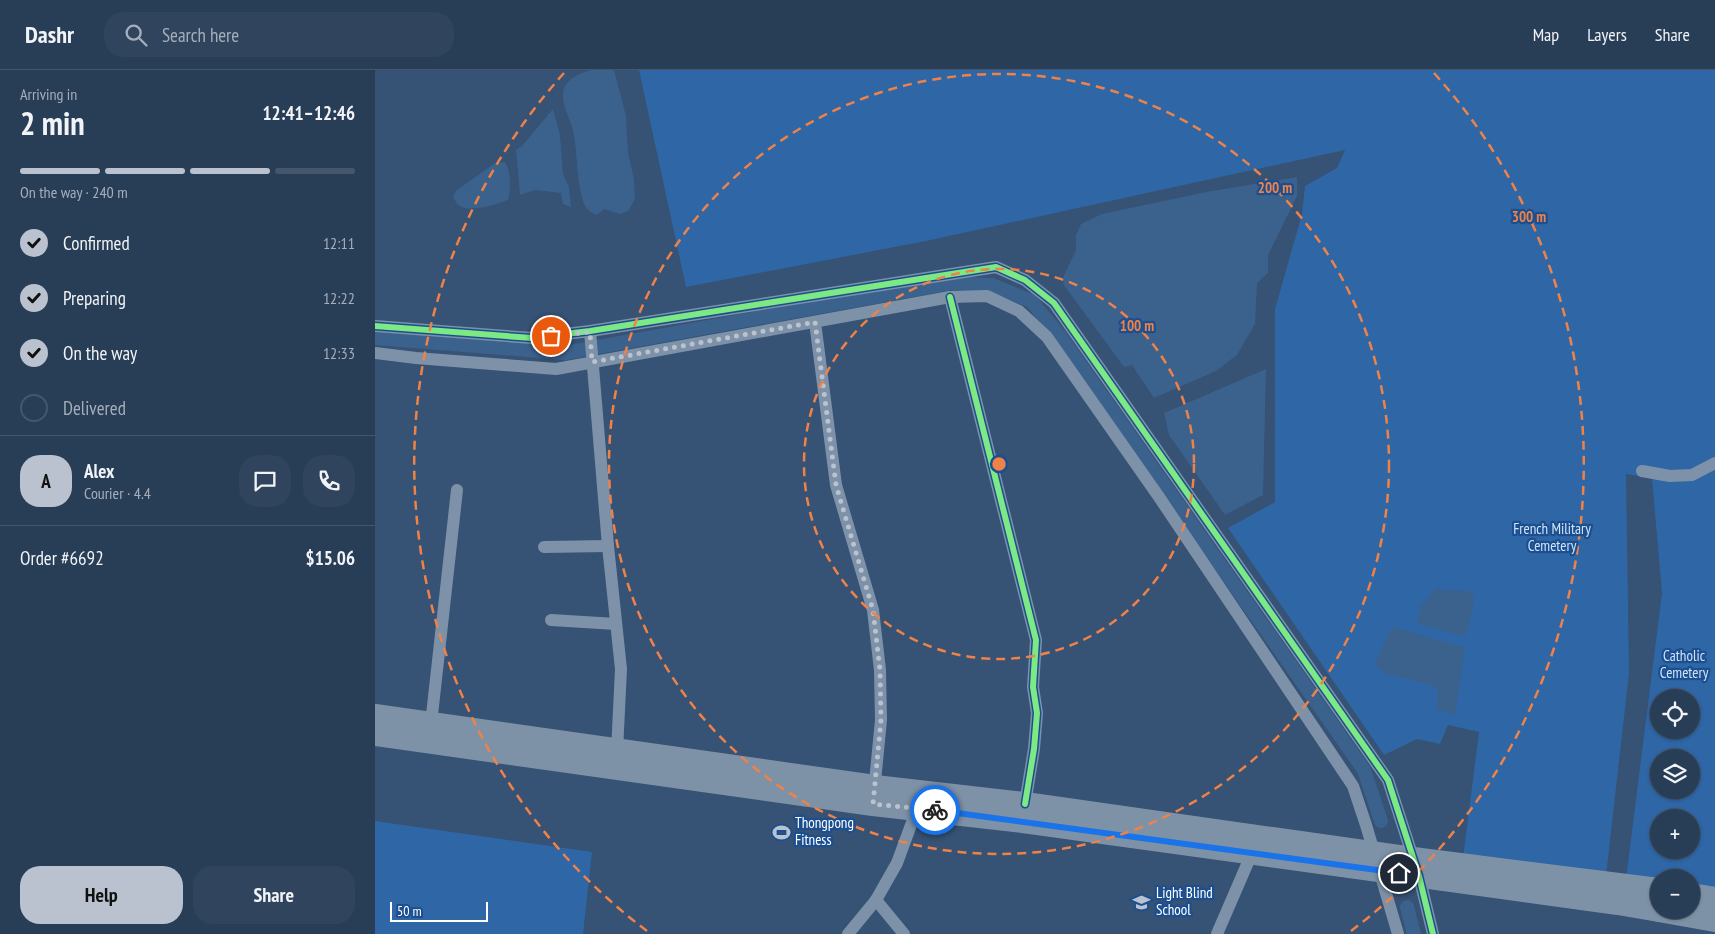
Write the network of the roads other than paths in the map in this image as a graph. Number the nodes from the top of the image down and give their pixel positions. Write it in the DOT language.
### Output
graph roads {
  1 [pos="950,297"];
  2 [pos="815,322"];
  3 [pos="375,326"];
  4 [pos="590,334"];
  5 [pos="375,353"];
  6 [pos="592,358"];
  7 [pos="1715,463"];
  8 [pos="1641,471"];
  9 [pos="457,490"];
  10 [pos="608,546"];
  11 [pos="544,547"];
  12 [pos="551,620"];
  13 [pos="616,624"];
  14 [pos="375,716"];
  15 [pos="431,724"];
  16 [pos="375,734"];
  17 [pos="617,751"];
  18 [pos="874,796"];
  19 [pos="919,800"];
  20 [pos="1025,804"];
  21 [pos="1253,853"];
  22 [pos="1377,862"];
  23 [pos="1416,867"];
  24 [pos="1650,889"];
  25 [pos="1700,896"];
  26 [pos="1715,899"];
  27 [pos="876,900"];
  28 [pos="1650,909"];
  29 [pos="1700,917"];
  30 [pos="1715,920"];
  31 [pos="849,934"];
  32 [pos="904,934"];
  33 [pos="1217,934"];
  34 [pos="1397,934"];
  35 [pos="1433,934"];
  1 -- 2 [label="street"];
  1 -- 20 [label="street"];
  1 -- 22 [label="street"];
  2 -- 6 [label="street"];
  2 -- 18 [label="street"];
  3 -- 4 [label="street"];
  4 -- 6 [label="street"];
  4 -- 23 [label="street"];
  5 -- 6 [label="street"];
  6 -- 10 [label="street"];
  7 -- 8 [label="street"];
  9 -- 15 [label="street"];
  10 -- 11 [label="street"];
  10 -- 13 [label="street"];
  12 -- 13 [label="street"];
  13 -- 17 [label="street"];
  14 -- 15 [label="highway"];
  15 -- 17 [label="highway"];
  16 -- 18 [label="highway"];
  17 -- 18 [label="highway"];
  18 -- 19 [label="highway"];
  19 -- 20 [label="highway"];
  19 -- 21 [label="highway"];
  19 -- 27 [label="street"];
  20 -- 22 [label="highway"];
  21 -- 22 [label="highway"];
  21 -- 33 [label="street"];
  22 -- 23 [label="highway"];
  22 -- 34 [label="street"];
  23 -- 24 [label="highway"];
  23 -- 28 [label="highway"];
  23 -- 35 [label="street"];
  25 -- 26 [label="highway"];
  27 -- 31 [label="street"];
  27 -- 32 [label="street"];
  29 -- 30 [label="highway"];
}
